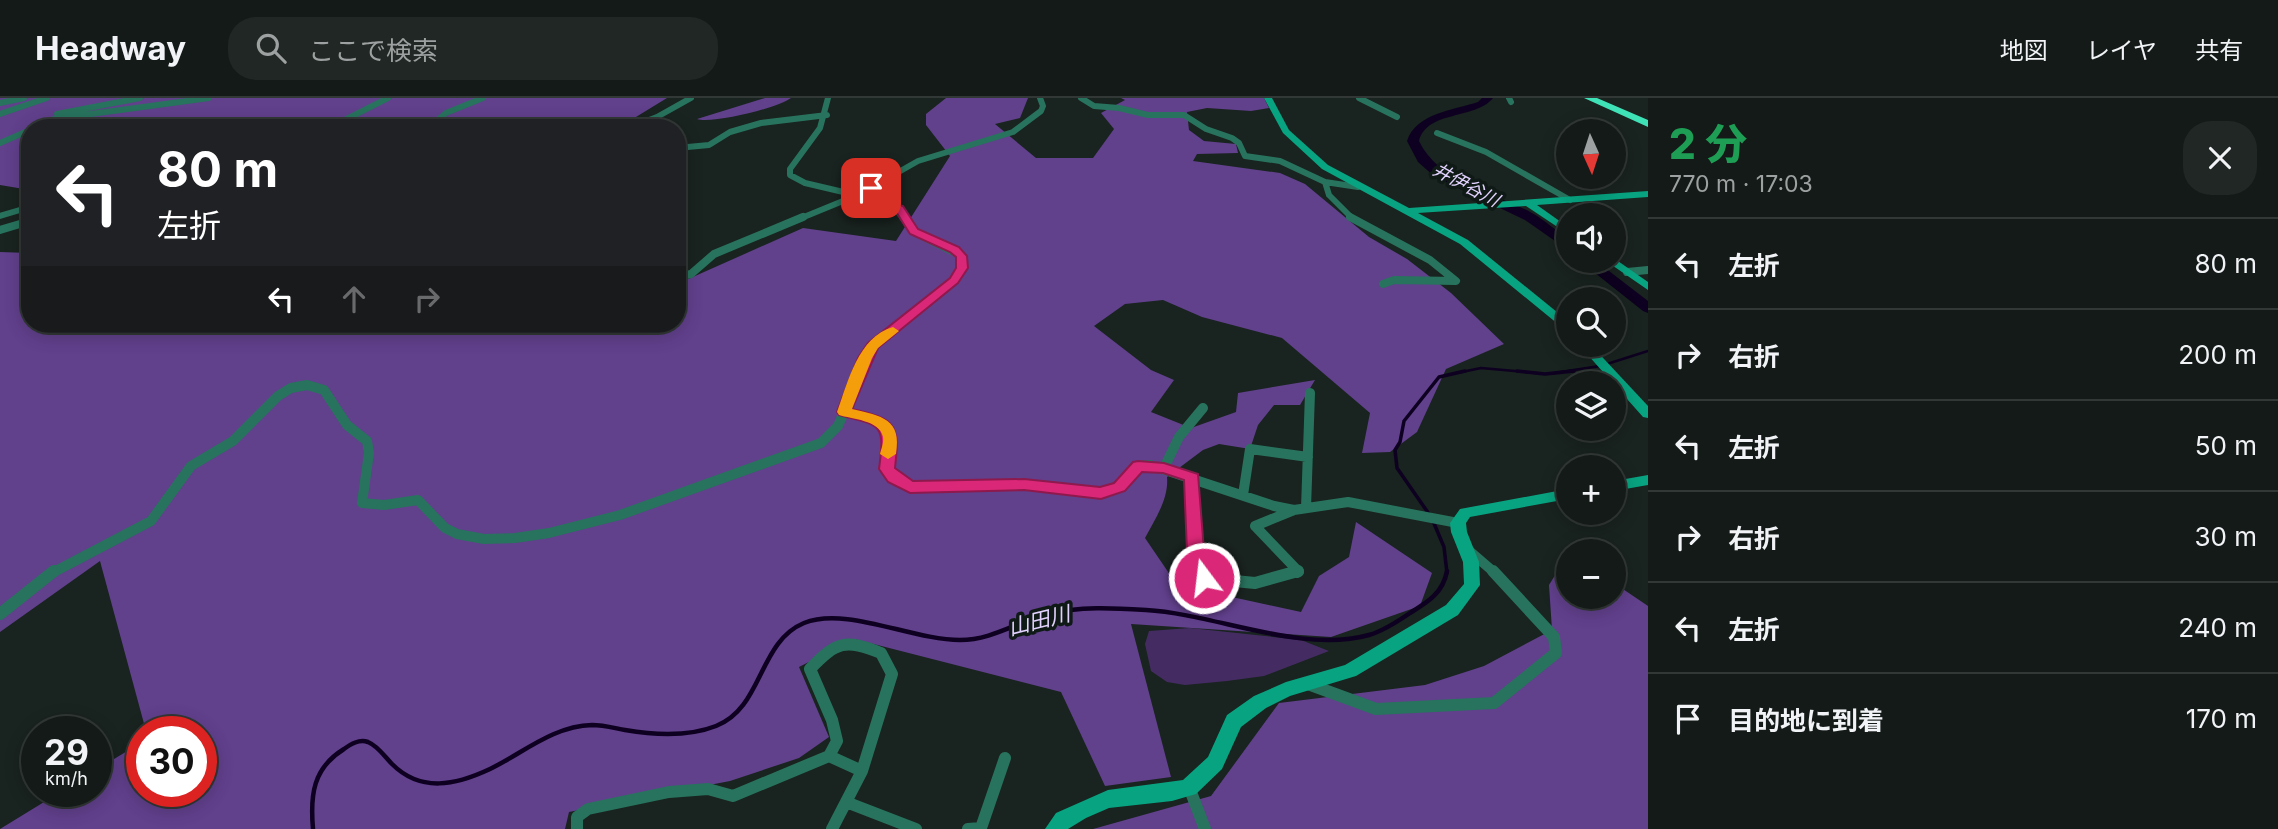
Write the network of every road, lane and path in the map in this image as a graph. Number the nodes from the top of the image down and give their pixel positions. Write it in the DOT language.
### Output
graph roads {
  1 [pos="24,98"];
  2 [pos="47,98"];
  3 [pos="140,98"];
  4 [pos="209,98"];
  5 [pos="388,98"];
  6 [pos="483,98"];
  7 [pos="691,98"];
  8 [pos="828,98"];
  9 [pos="1040,98"];
  10 [pos="1081,98"];
  11 [pos="1268,98"];
  12 [pos="1359,98"];
  13 [pos="1590,98"];
  14 [pos="0,103"];
  15 [pos="0,114"];
  16 [pos="827,115"];
  17 [pos="1397,117"];
  18 [pos="54,119"];
  19 [pos="347,119"];
  20 [pos="439,119"];
  21 [pos="652,119"];
  22 [pos="1648,124"];
  23 [pos="1437,133"];
  24 [pos="21,134"];
  25 [pos="0,143"];
  26 [pos="686,147"];
  27 [pos="1325,182"];
  28 [pos="1358,187"];
  29 [pos="860,194"];
  30 [pos="1648,194"];
  31 [pos="1570,200"];
  32 [pos="1525,203"];
  33 [pos="21,210"];
  34 [pos="1409,211"];
  35 [pos="0,216"];
  36 [pos="1556,223"];
  37 [pos="21,224"];
  38 [pos="0,230"];
  39 [pos="1648,270"];
  40 [pos="1627,272"];
  41 [pos="686,275"];
  42 [pos="1382,284"];
  43 [pos="1648,287"];
  44 [pos="1556,317"];
  45 [pos="1597,357"];
  46 [pos="1310,393"];
  47 [pos="1203,408"];
  48 [pos="844,412"];
  49 [pos="1648,414"];
  50 [pos="1308,457"];
  51 [pos="1164,468"];
  52 [pos="1192,477"];
  53 [pos="1648,480"];
  54 [pos="1626,484"];
  55 [pos="1243,495"];
  56 [pos="1556,496"];
  57 [pos="1300,509"];
  58 [pos="1453,522"];
  59 [pos="1463,545"];
  60 [pos="0,614"];
  61 [pos="1307,684"];
  62 [pos="830,757"];
  63 [pos="1005,758"];
  64 [pos="862,771"];
  65 [pos="1189,787"];
  66 [pos="846,802"];
  67 [pos="577,829"];
  68 [pos="832,829"];
  69 [pos="916,829"];
  70 [pos="968,829"];
  71 [pos="1055,829"];
  72 [pos="1205,829"];
  1 -- 14 [label="street"];
  2 -- 15 [label="street"];
  3 -- 18 [label="street"];
  4 -- 18 [label="street"];
  5 -- 19 [label="street"];
  6 -- 20 [label="street"];
  7 -- 21 [label="street"];
  8 -- 16 [label="street"];
  9 -- 29 [label="street"];
  10 -- 27 [label="street"];
  11 -- 28 [label="street"];
  12 -- 17 [label="street"];
  13 -- 22 [label="highway"];
  16 -- 26 [label="street"];
  16 -- 29 [label="street"];
  23 -- 31 [label="street"];
  24 -- 25 [label="street"];
  27 -- 28 [label="street"];
  27 -- 42 [label="street"];
  28 -- 34 [label="street"];
  29 -- 41 [label="street"];
  29 -- 48 [label="street"];
  30 -- 31 [label="street"];
  31 -- 32 [label="street"];
  32 -- 34 [label="street"];
  32 -- 36 [label="street"];
  33 -- 35 [label="street"];
  34 -- 44 [label="street"];
  37 -- 38 [label="street"];
  39 -- 40 [label="street"];
  40 -- 43 [label="street"];
  45 -- 49 [label="street"];
  46 -- 50 [label="street"];
  47 -- 51 [label="street"];
  48 -- 51 [label="street"];
  48 -- 60 [label="street"];
  50 -- 55 [label="street"];
  50 -- 57 [label="street"];
  51 -- 52 [label="street"];
  52 -- 55 [label="street"];
  52 -- 57 [label="street"];
  53 -- 54 [label="street"];
  55 -- 57 [label="street"];
  56 -- 58 [label="street"];
  57 -- 58 [label="street"];
  58 -- 59 [label="street"];
  59 -- 61 [label="street"];
  59 -- 61 [label="street"];
  61 -- 65 [label="street"];
  62 -- 64 [label="street"];
  62 -- 64 [label="street"];
  62 -- 67 [label="street"];
  63 -- 70 [label="street"];
  64 -- 66 [label="street"];
  65 -- 71 [label="street"];
  65 -- 72 [label="street"];
  66 -- 68 [label="street"];
  66 -- 69 [label="street"];
}
